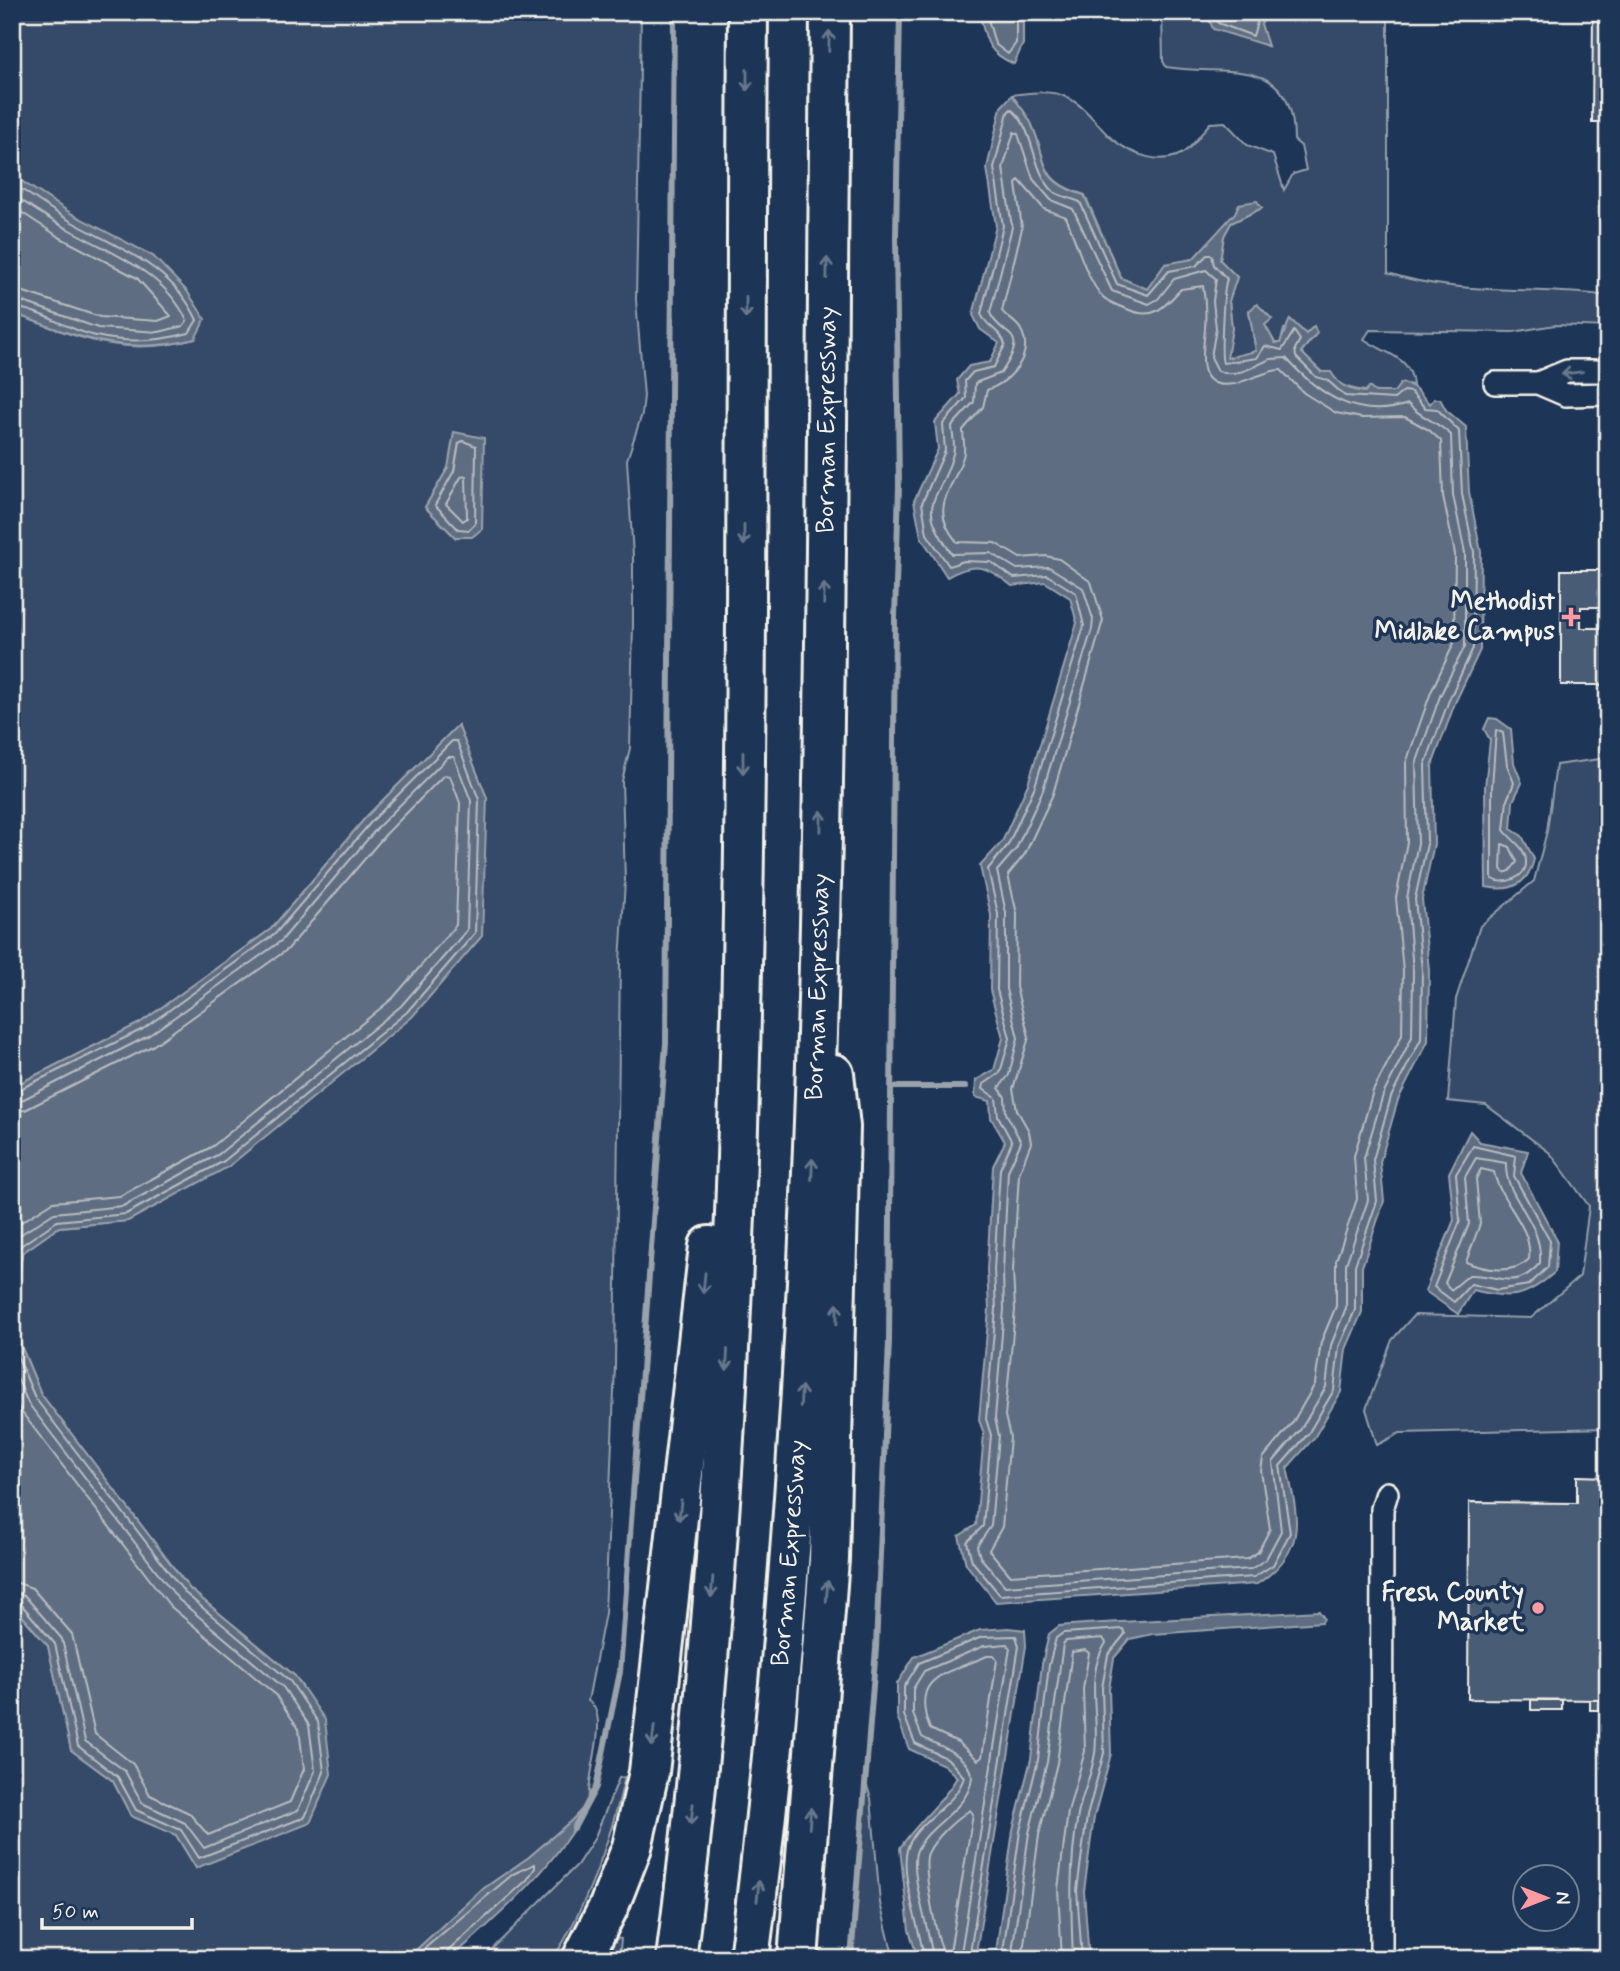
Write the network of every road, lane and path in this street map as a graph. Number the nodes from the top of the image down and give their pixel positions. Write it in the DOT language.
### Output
graph roads {
  1 [pos="748,12"];
  2 [pos="830,12"];
  3 [pos="1608,371"];
  4 [pos="1495,383"];
  5 [pos="1538,383"];
  6 [pos="1608,394"];
  7 [pos="819,939"];
  8 [pos="739,1096"];
  9 [pos="1387,1493"];
  10 [pos="582,1959"];
  11 [pos="676,1959"];
  12 [pos="750,1959"];
  13 [pos="799,1959"];
  14 [pos="1381,1959"];
  1 -- 8 [label="highway, one-way"];
  7 -- 2 [label="highway, Borman Expressway, one-way"];
  3 -- 5 [label="street, one-way"];
  4 -- 5 [label="street"];
  5 -- 6 [label="street"];
  12 -- 7 [label="highway, Borman Expressway, one-way"];
  13 -- 7 [label="highway, one-way"];
  8 -- 10 [label="highway, one-way"];
  8 -- 11 [label="highway, one-way"];
  9 -- 14 [label="street"];
}
